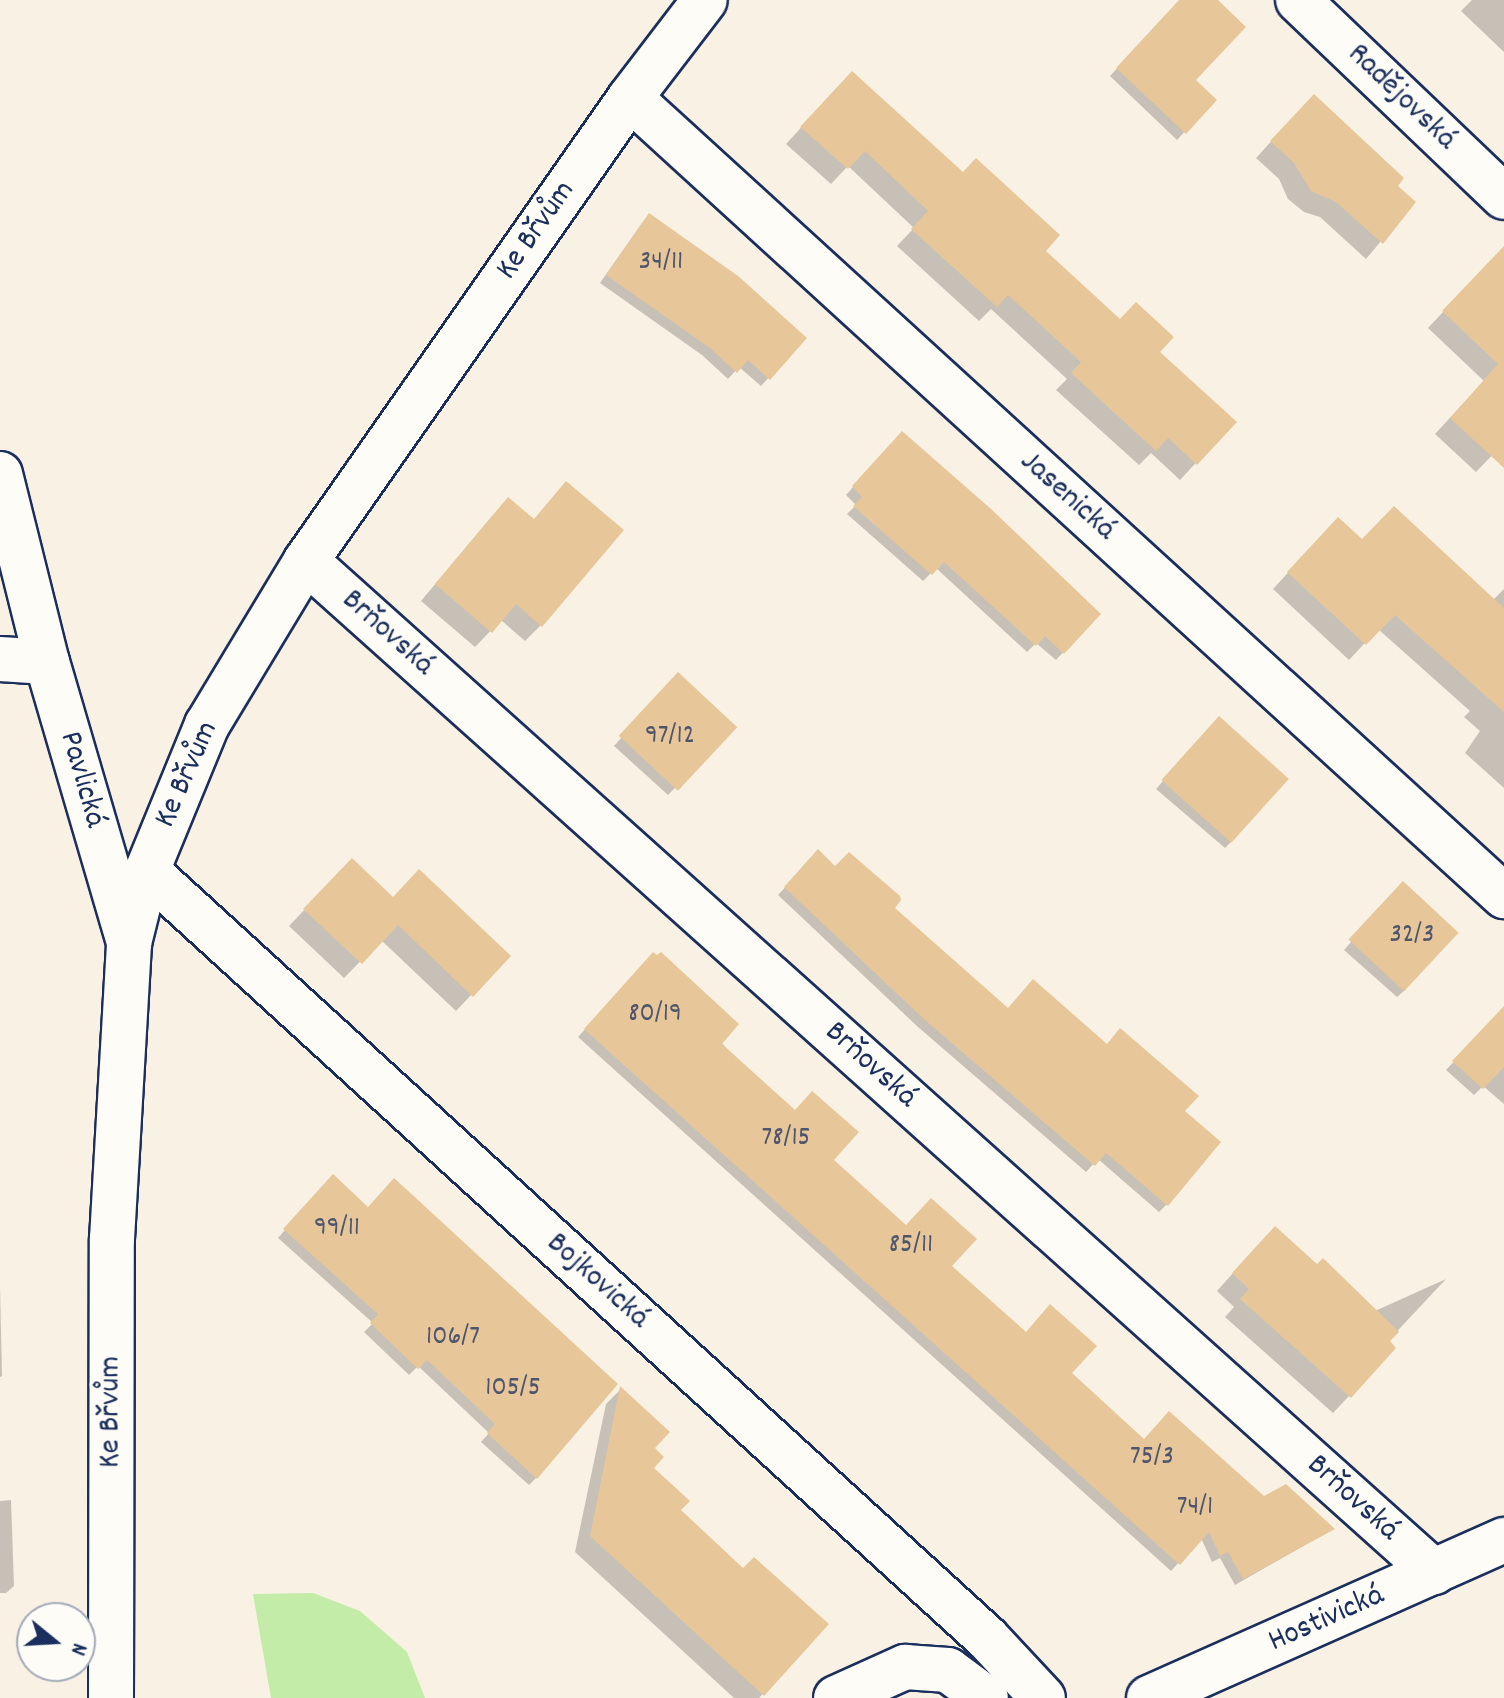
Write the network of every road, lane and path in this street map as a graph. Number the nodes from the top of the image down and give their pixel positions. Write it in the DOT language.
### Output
graph roads {
  1 [pos="705,0"];
  2 [pos="1298,0"];
  3 [pos="630,98"];
  4 [pos="1504,197"];
  5 [pos="0,474"];
  6 [pos="306,561"];
  7 [pos="0,659"];
  8 [pos="47,662"];
  9 [pos="147,871"];
  10 [pos="1504,896"];
  11 [pos="129,943"];
  12 [pos="1504,1540"];
  13 [pos="1434,1572"];
  14 [pos="111,1698"];
  15 [pos="836,1698"];
  16 [pos="986,1698"];
  17 [pos="1043,1698"];
  18 [pos="1149,1698"];
  1 -- 3 [label="street, Ke Břvům"];
  2 -- 4 [label="street, Radějovská"];
  3 -- 6 [label="street, Ke Břvům"];
  3 -- 10 [label="street, Jasenická"];
  5 -- 8 [label="street, Pavlická"];
  6 -- 9 [label="street, Ke Břvům"];
  6 -- 13 [label="street, Brňovská"];
  7 -- 8 [label="street"];
  8 -- 11 [label="street, Pavlická"];
  9 -- 11 [label="street, Ke Břvům"];
  9 -- 17 [label="street, Bojkovická"];
  11 -- 14 [label="street, Ke Břvům"];
  12 -- 13 [label="street, Hostivická"];
  13 -- 18 [label="street, Hostivická"];
  15 -- 16 [label="street"];
}
